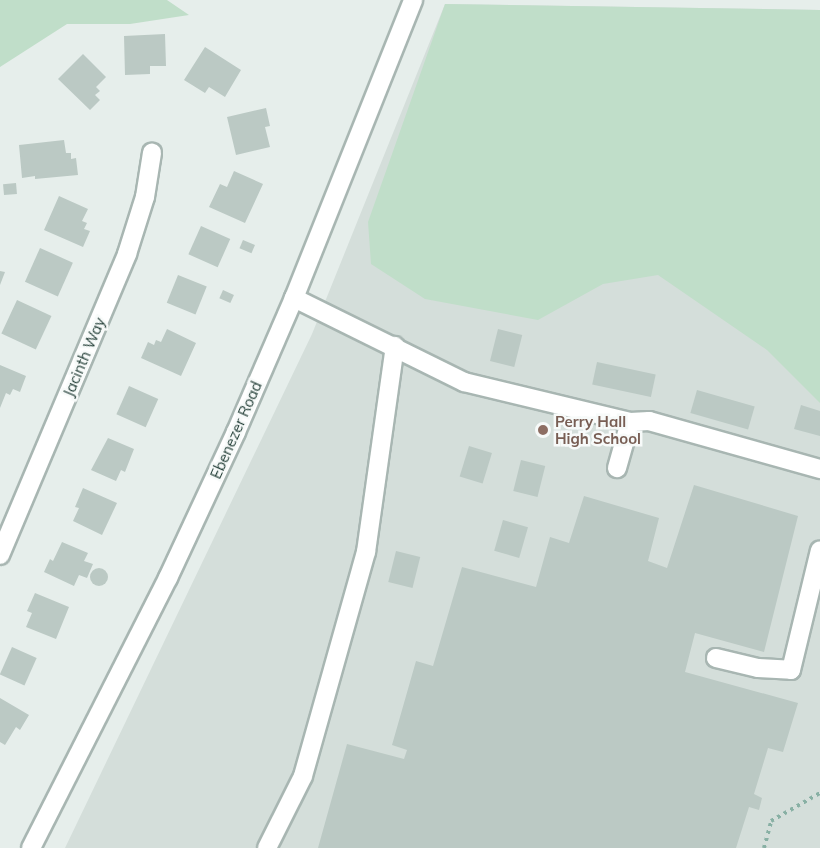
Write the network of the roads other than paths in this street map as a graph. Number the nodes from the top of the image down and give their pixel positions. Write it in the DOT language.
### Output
graph roads {
  1 [pos="413,0"];
  2 [pos="152,153"];
  3 [pos="294,298"];
  4 [pos="395,346"];
  5 [pos="630,422"];
  6 [pos="617,468"];
  7 [pos="820,469"];
  8 [pos="820,550"];
  9 [pos="0,555"];
  10 [pos="716,658"];
  11 [pos="31,848"];
  12 [pos="267,848"];
  1 -- 3 [label="street, Ebenezer Road"];
  2 -- 9 [label="street, Jacinth Way"];
  3 -- 4 [label="street"];
  3 -- 11 [label="street, Ebenezer Road"];
  4 -- 5 [label="street"];
  4 -- 12 [label="street"];
  5 -- 6 [label="street"];
  5 -- 7 [label="street"];
  8 -- 10 [label="street"];
}
